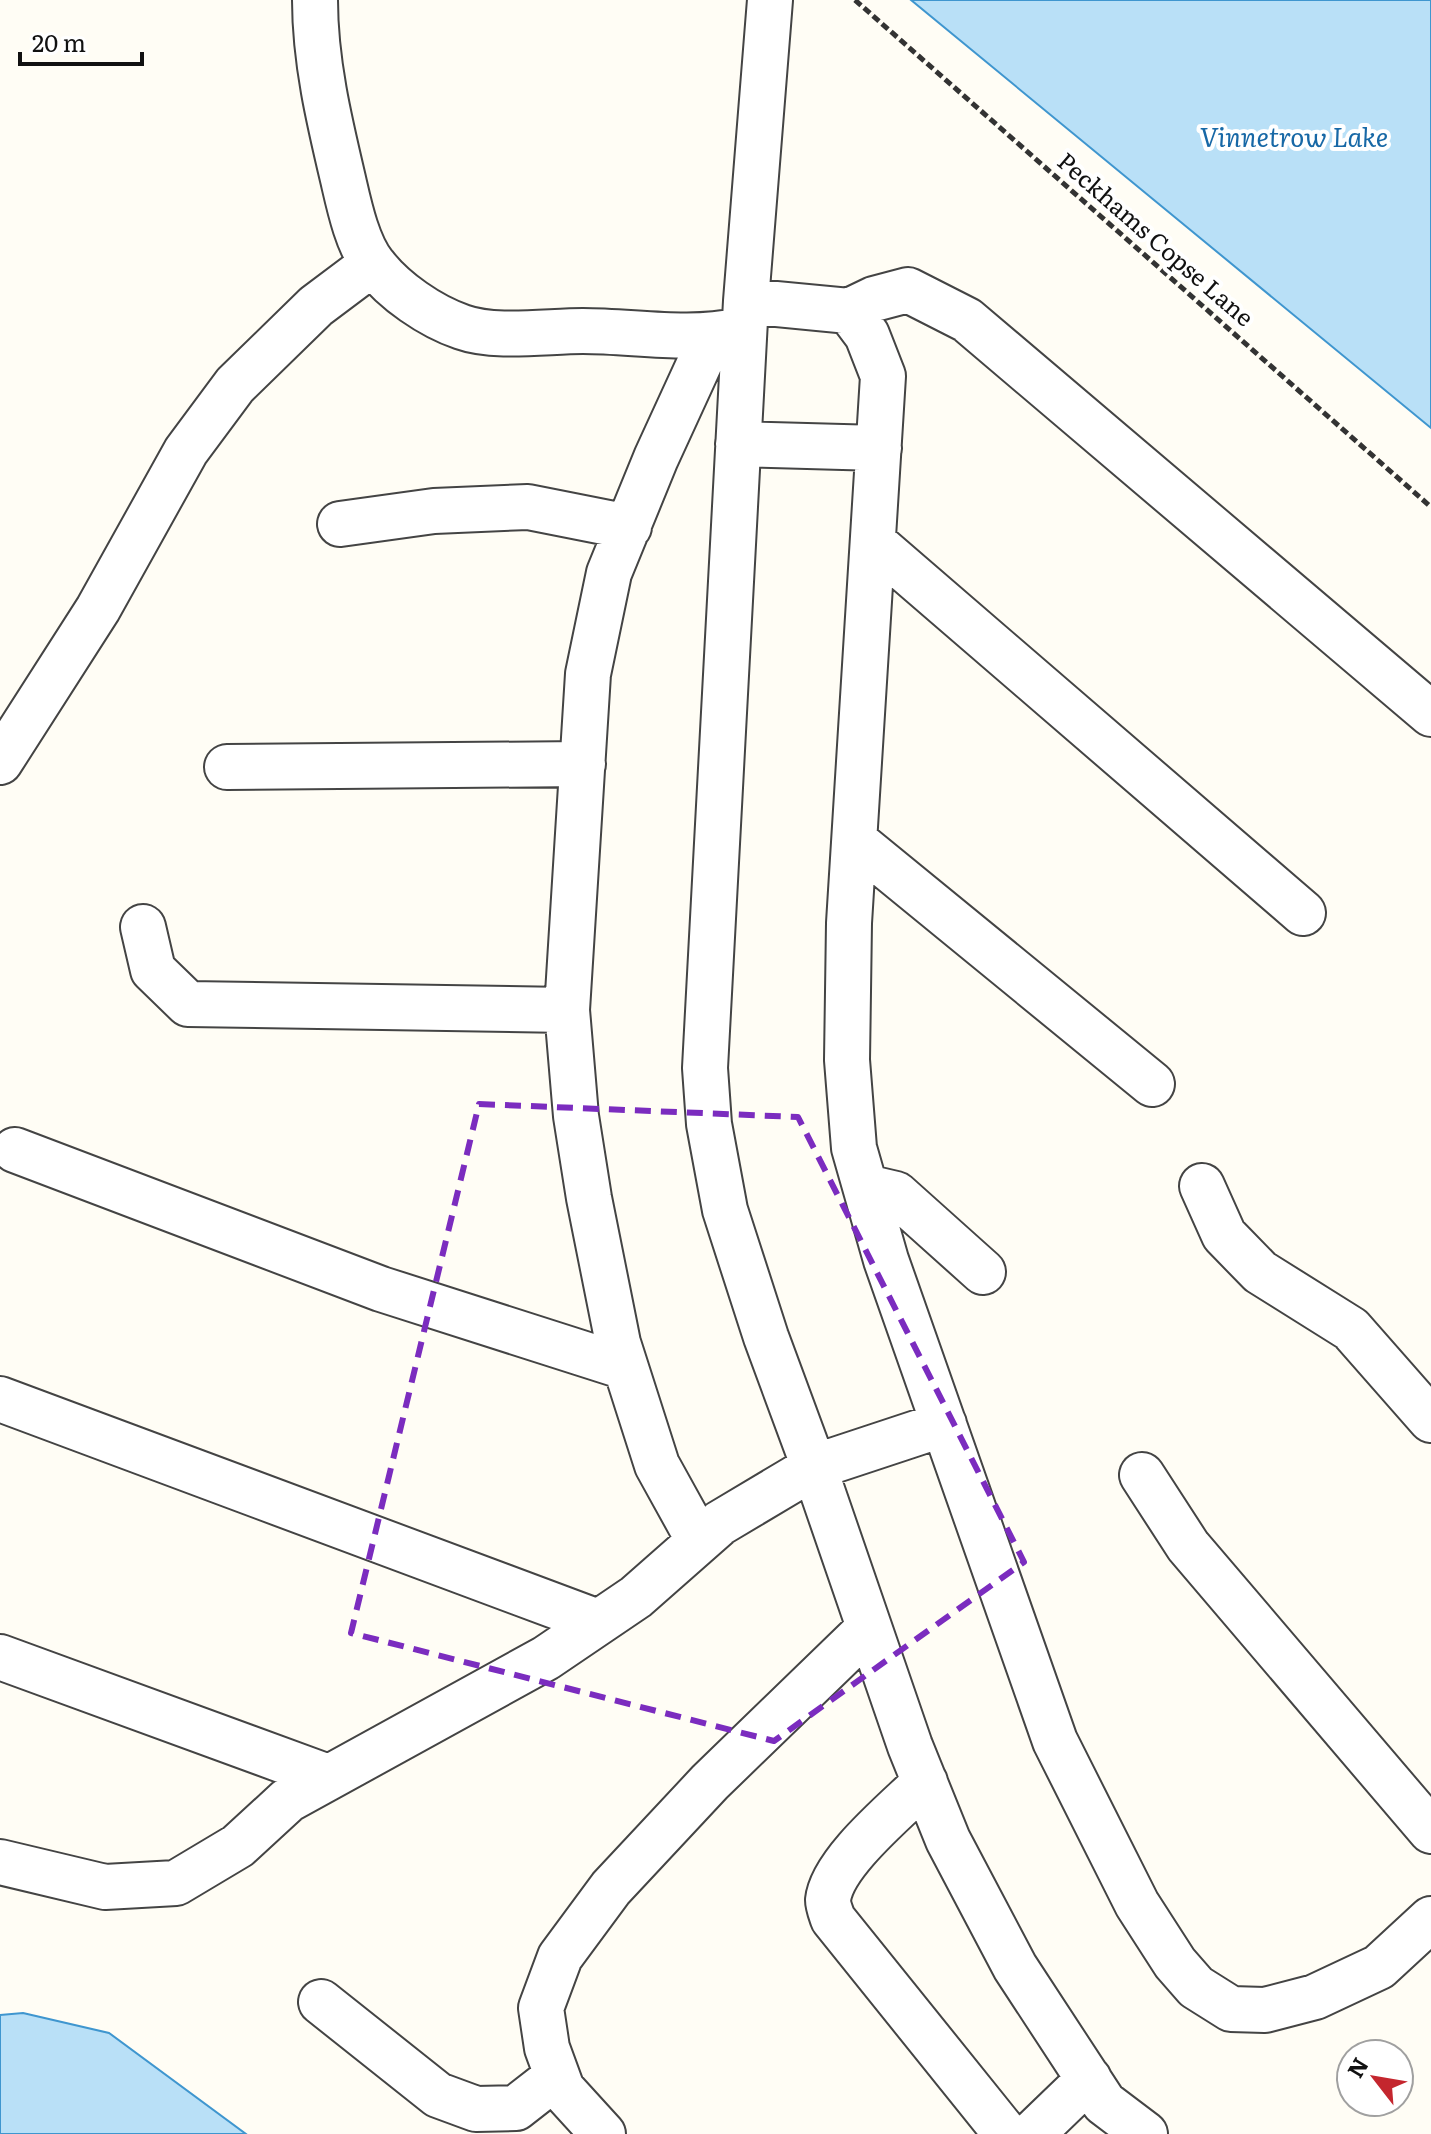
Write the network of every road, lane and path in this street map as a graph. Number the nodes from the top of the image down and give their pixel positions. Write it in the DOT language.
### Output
graph roads {
  1 [pos="315,0"];
  2 [pos="770,0"];
  3 [pos="855,0"];
  4 [pos="372,264"];
  5 [pos="849,311"];
  6 [pos="734,322"];
  7 [pos="738,444"];
  8 [pos="879,448"];
  9 [pos="1431,507"];
  10 [pos="340,524"];
  11 [pos="629,527"];
  12 [pos="873,542"];
  13 [pos="1431,714"];
  14 [pos="0,762"];
  15 [pos="583,764"];
  16 [pos="227,767"];
  17 [pos="855,841"];
  18 [pos="1303,913"];
  19 [pos="143,927"];
  20 [pos="567,1010"];
  21 [pos="1152,1084"];
  22 [pos="15,1150"];
  23 [pos="1202,1186"];
  24 [pos="866,1187"];
  25 [pos="983,1272"];
  26 [pos="625,1367"];
  27 [pos="0,1399"];
  28 [pos="1431,1420"];
  29 [pos="944,1424"];
  30 [pos="814,1467"];
  31 [pos="1142,1475"];
  32 [pos="699,1541"];
  33 [pos="598,1622"];
  34 [pos="869,1628"];
  35 [pos="0,1657"];
  36 [pos="328,1777"];
  37 [pos="925,1782"];
  38 [pos="1431,1831"];
  39 [pos="0,1862"];
  40 [pos="1431,1919"];
  41 [pos="321,2002"];
  42 [pos="557,2076"];
  43 [pos="1093,2086"];
  44 [pos="603,2134"];
  45 [pos="1006,2134"];
  46 [pos="1032,2134"];
  47 [pos="1054,2134"];
  48 [pos="1145,2134"];
  1 -- 4 [label="street"];
  2 -- 6 [label="street"];
  3 -- 9 [label="path, Peckhams Copse Lane"];
  4 -- 6 [label="street"];
  4 -- 14 [label="street"];
  5 -- 6 [label="street"];
  5 -- 8 [label="street"];
  5 -- 13 [label="street"];
  6 -- 7 [label="street"];
  6 -- 11 [label="street"];
  7 -- 8 [label="street"];
  7 -- 30 [label="street"];
  8 -- 12 [label="street"];
  10 -- 11 [label="street"];
  11 -- 15 [label="street"];
  12 -- 17 [label="street"];
  12 -- 18 [label="street"];
  15 -- 16 [label="street"];
  15 -- 20 [label="street"];
  17 -- 21 [label="street"];
  17 -- 24 [label="street"];
  19 -- 20 [label="street"];
  20 -- 26 [label="street"];
  22 -- 26 [label="street"];
  23 -- 28 [label="street"];
  24 -- 25 [label="street"];
  24 -- 29 [label="street"];
  26 -- 32 [label="street"];
  27 -- 33 [label="street"];
  29 -- 30 [label="street"];
  29 -- 40 [label="street"];
  30 -- 32 [label="street"];
  30 -- 34 [label="street"];
  31 -- 38 [label="street"];
  32 -- 33 [label="street"];
  33 -- 36 [label="street"];
  34 -- 37 [label="street"];
  34 -- 42 [label="street"];
  35 -- 36 [label="street"];
  36 -- 39 [label="street"];
  37 -- 43 [label="street"];
  37 -- 45 [label="street"];
  41 -- 42 [label="street"];
  42 -- 44 [label="street"];
  43 -- 46 [label="street"];
  43 -- 47 [label="street"];
  43 -- 48 [label="street"];
}
